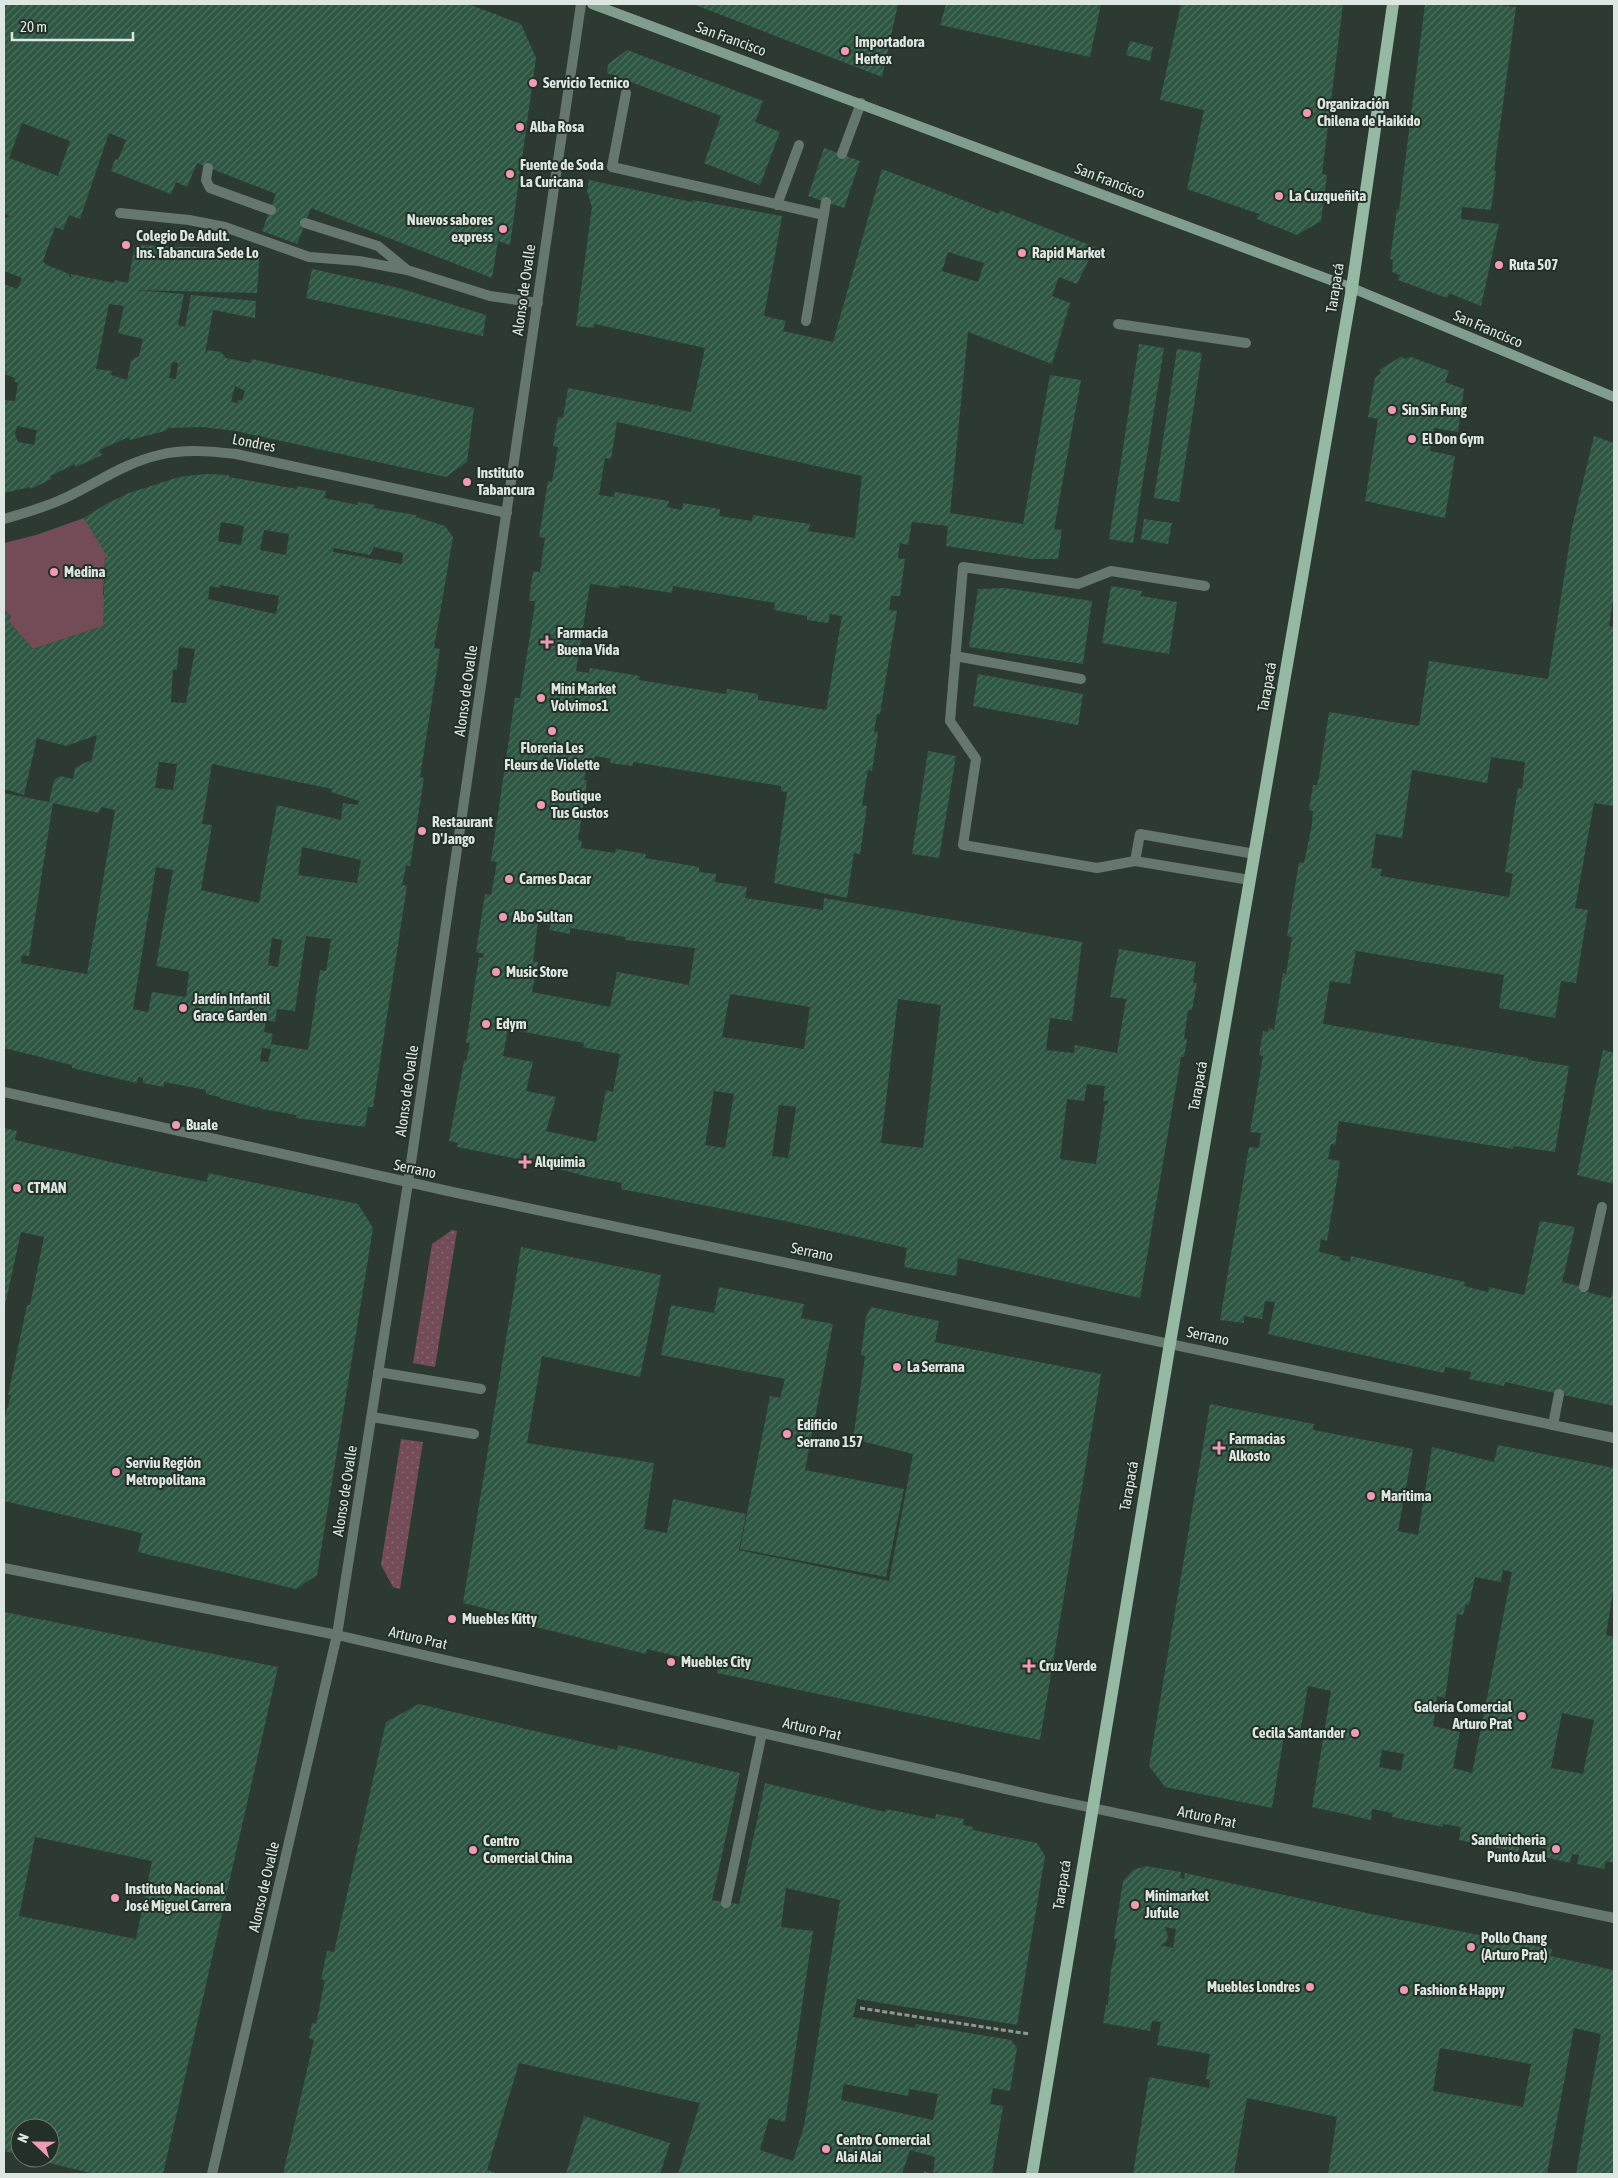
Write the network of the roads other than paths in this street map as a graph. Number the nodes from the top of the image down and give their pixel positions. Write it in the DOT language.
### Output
graph roads {
  1 [pos="581,4"];
  2 [pos="592,4"];
  3 [pos="1393,4"];
  4 [pos="626,93"];
  5 [pos="861,103"];
  6 [pos="799,145"];
  7 [pos="842,154"];
  8 [pos="208,168"];
  9 [pos="826,202"];
  10 [pos="777,205"];
  11 [pos="271,210"];
  12 [pos="120,213"];
  13 [pos="824,216"];
  14 [pos="305,223"];
  15 [pos="407,270"];
  16 [pos="1352,288"];
  17 [pos="538,303"];
  18 [pos="806,321"];
  19 [pos="1118,324"];
  20 [pos="1246,343"];
  21 [pos="1614,397"];
  22 [pos="507,513"];
  23 [pos="4,519"];
  24 [pos="1205,586"];
  25 [pos="955,656"];
  26 [pos="1081,679"];
  27 [pos="1255,854"];
  28 [pos="1135,861"];
  29 [pos="1250,880"];
  30 [pos="4,1092"];
  31 [pos="408,1183"];
  32 [pos="1602,1207"];
  33 [pos="1584,1287"];
  34 [pos="1170,1343"];
  35 [pos="378,1372"];
  36 [pos="481,1389"];
  37 [pos="1559,1394"];
  38 [pos="372,1417"];
  39 [pos="1553,1425"];
  40 [pos="474,1434"];
  41 [pos="1614,1438"];
  42 [pos="4,1568"];
  43 [pos="337,1635"];
  44 [pos="762,1733"];
  45 [pos="1091,1808"];
  46 [pos="726,1903"];
  47 [pos="1614,1918"];
  48 [pos="212,2174"];
  49 [pos="1032,2174"];
  1 -- 17 [label="street, Alonso de Ovalle"];
  2 -- 5 [label="main road, San Francisco"];
  3 -- 16 [label="main road, Tarapacá"];
  4 -- 10 [label="street"];
  5 -- 7 [label="street"];
  5 -- 16 [label="main road, San Francisco"];
  6 -- 10 [label="street"];
  8 -- 11 [label="street"];
  9 -- 13 [label="street"];
  10 -- 13 [label="street"];
  12 -- 15 [label="street"];
  13 -- 18 [label="street"];
  14 -- 15 [label="street"];
  15 -- 17 [label="street"];
  16 -- 21 [label="main road, San Francisco"];
  16 -- 27 [label="main road, Tarapacá"];
  17 -- 22 [label="street, Alonso de Ovalle"];
  19 -- 20 [label="street"];
  22 -- 23 [label="street, Londres"];
  22 -- 31 [label="street, Alonso de Ovalle"];
  24 -- 25 [label="street"];
  25 -- 26 [label="street"];
  25 -- 28 [label="street"];
  27 -- 28 [label="street"];
  27 -- 29 [label="main road, Tarapacá"];
  28 -- 29 [label="street"];
  29 -- 34 [label="main road, Tarapacá"];
  30 -- 31 [label="street, Serrano"];
  31 -- 34 [label="street, Serrano"];
  31 -- 35 [label="street, Alonso de Ovalle"];
  32 -- 33 [label="street"];
  34 -- 39 [label="street, Serrano"];
  34 -- 45 [label="main road, Tarapacá"];
  35 -- 36 [label="street"];
  35 -- 38 [label="street, Alonso de Ovalle"];
  37 -- 39 [label="street"];
  38 -- 40 [label="street"];
  38 -- 43 [label="street, Alonso de Ovalle"];
  39 -- 41 [label="street, Serrano"];
  42 -- 43 [label="street, Arturo Prat"];
  43 -- 44 [label="street, Arturo Prat"];
  43 -- 48 [label="street, Alonso de Ovalle"];
  44 -- 45 [label="street, Arturo Prat"];
  44 -- 46 [label="street"];
  45 -- 47 [label="street, Arturo Prat"];
  45 -- 49 [label="main road, Tarapacá"];
}
